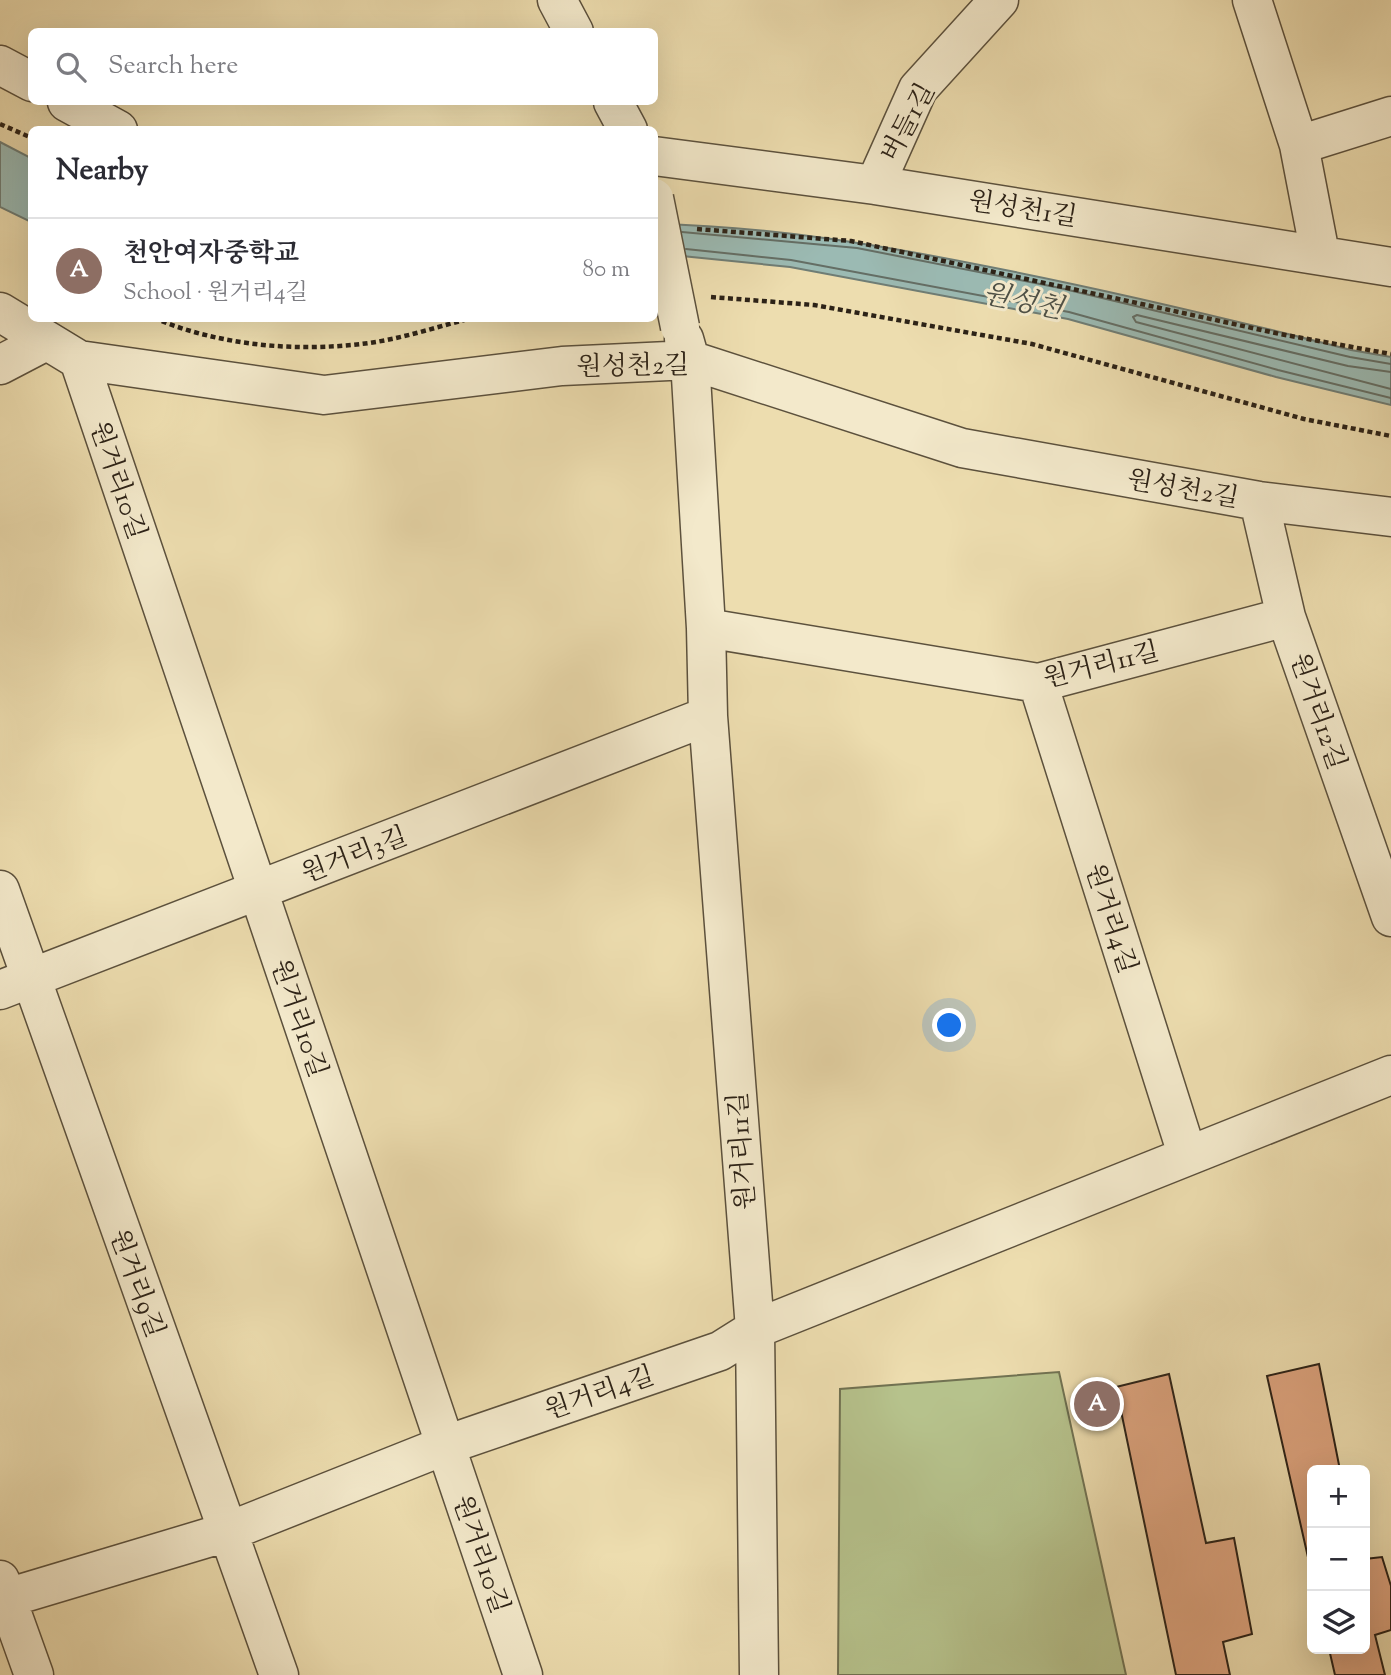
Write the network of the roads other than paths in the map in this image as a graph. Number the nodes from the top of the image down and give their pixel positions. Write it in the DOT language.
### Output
graph roads {
  1 [pos="557,0"];
  2 [pos="999,0"];
  3 [pos="1252,0"];
  4 [pos="573,28"];
  5 [pos="0,65"];
  6 [pos="28,80"];
  7 [pos="72,105"];
  8 [pos="615,105"];
  9 [pos="1391,116"];
  10 [pos="111,126"];
  11 [pos="626,126"];
  12 [pos="1299,145"];
  13 [pos="658,157"];
  14 [pos="875,185"];
  15 [pos="658,217"];
  16 [pos="1320,254"];
  17 [pos="1391,267"];
  18 [pos="0,312"];
  19 [pos="685,344"];
  20 [pos="62,350"];
  21 [pos="0,365"];
  22 [pos="1259,501"];
  23 [pos="1391,517"];
  24 [pos="1286,617"];
  25 [pos="706,628"];
  26 [pos="1038,682"];
  27 [pos="708,716"];
  28 [pos="0,890"];
  29 [pos="257,892"];
  30 [pos="1391,917"];
  31 [pos="15,985"];
  32 [pos="1391,1074"];
  33 [pos="1187,1154"];
  34 [pos="755,1329"];
  35 [pos="446,1445"];
  36 [pos="227,1532"];
  37 [pos="2,1593"];
  38 [pos="34,1675"];
  39 [pos="279,1675"];
  40 [pos="523,1675"];
  41 [pos="759,1675"];
  1 -- 4 [label="street"];
  2 -- 14 [label="street, 버들1길"];
  3 -- 12 [label="street"];
  5 -- 6 [label="street"];
  7 -- 10 [label="street"];
  8 -- 11 [label="street"];
  9 -- 12 [label="street"];
  12 -- 16 [label="street"];
  13 -- 14 [label="street, 원성천1길"];
  14 -- 16 [label="street, 원성천1길"];
  15 -- 19 [label="street, 원거리11길, bridge"];
  16 -- 17 [label="street, 원성천1길"];
  18 -- 20 [label="street, 원성천2길"];
  19 -- 20 [label="street, 원성천2길"];
  19 -- 22 [label="street, 원성천2길"];
  19 -- 25 [label="street, 원거리11길"];
  20 -- 21 [label="street"];
  20 -- 29 [label="street, 원거리10길"];
  22 -- 23 [label="street, 원성천2길"];
  22 -- 24 [label="street, 원거리12길"];
  24 -- 26 [label="street, 원거리11길"];
  24 -- 30 [label="street, 원거리12길"];
  25 -- 26 [label="street, 원거리11길"];
  25 -- 27 [label="street, 원거리11길"];
  26 -- 33 [label="street, 원거리4길"];
  27 -- 29 [label="street, 원거리3길"];
  27 -- 34 [label="street, 원거리11길"];
  28 -- 31 [label="street, 원거리9길"];
  29 -- 31 [label="street, 원거리3길"];
  29 -- 35 [label="street, 원거리10길"];
  31 -- 36 [label="street, 원거리9길"];
  32 -- 33 [label="street, 원거리4길"];
  33 -- 34 [label="street, 원거리4길"];
  34 -- 35 [label="street, 원거리4길"];
  34 -- 41 [label="street, 원거리11길"];
  35 -- 36 [label="street, 원거리4길"];
  35 -- 40 [label="street, 원거리10길"];
  36 -- 37 [label="street, 원거리4길"];
  36 -- 39 [label="street, 원거리9길"];
  37 -- 38 [label="street"];
}
